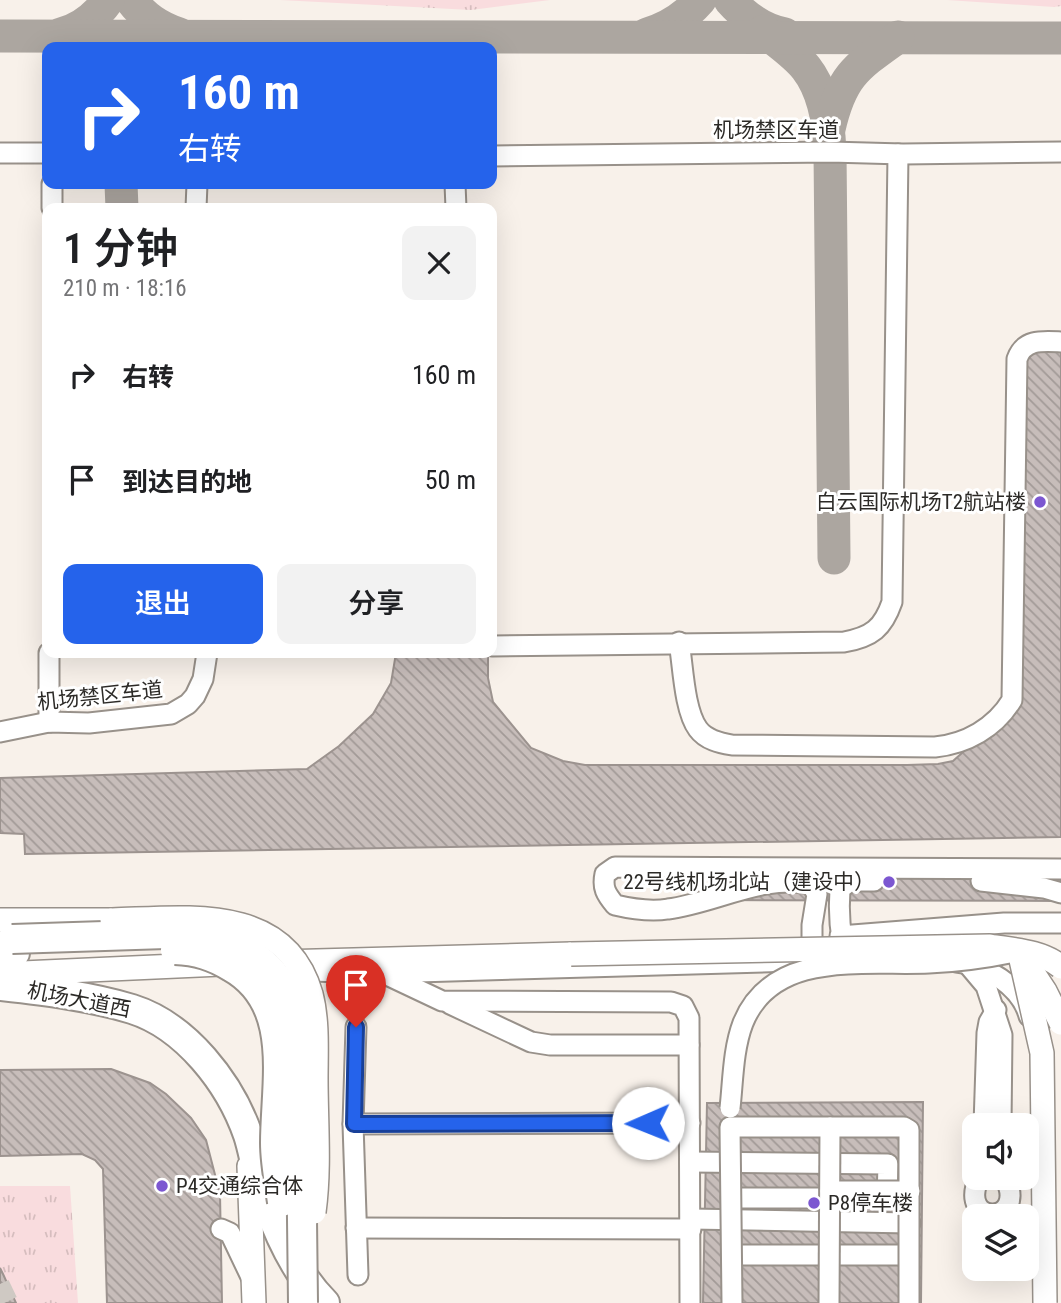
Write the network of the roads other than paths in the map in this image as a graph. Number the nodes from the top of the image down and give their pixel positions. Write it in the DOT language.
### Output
graph roads {
  1 [pos="1061,152"];
  2 [pos="0,153"];
  3 [pos="42,153"];
  4 [pos="898,154"];
  5 [pos="497,156"];
  6 [pos="1061,342"];
  7 [pos="679,642"];
  8 [pos="497,646"];
  9 [pos="49,658"];
  10 [pos="206,658"];
  11 [pos="49,722"];
  12 [pos="0,732"];
  13 [pos="1061,869"];
  14 [pos="850,881"];
  15 [pos="811,884"];
  16 [pos="1061,893"];
  17 [pos="1061,923"];
  18 [pos="840,936"];
  19 [pos="4,945"];
  20 [pos="1019,950"];
  21 [pos="846,959"];
  22 [pos="812,961"];
  23 [pos="966,963"];
  24 [pos="210,965"];
  25 [pos="1061,967"];
  26 [pos="384,973"];
  27 [pos="1061,975"];
  28 [pos="0,986"];
  29 [pos="1015,990"];
  30 [pos="442,1001"];
  31 [pos="1028,1011"];
  32 [pos="994,1012"];
  33 [pos="1061,1023"];
  34 [pos="356,1027"];
  35 [pos="689,1045"];
  36 [pos="984,1113"];
  37 [pos="1001,1113"];
  38 [pos="690,1123"];
  39 [pos="354,1124"];
  40 [pos="730,1127"];
  41 [pos="830,1127"];
  42 [pos="247,1134"];
  43 [pos="830,1158"];
  44 [pos="731,1159"];
  45 [pos="911,1160"];
  46 [pos="690,1161"];
  47 [pos="975,1190"];
  48 [pos="1010,1190"];
  49 [pos="830,1191"];
  50 [pos="910,1191"];
  51 [pos="731,1198"];
  52 [pos="829,1221"];
  53 [pos="910,1223"];
  54 [pos="691,1224"];
  55 [pos="356,1228"];
  56 [pos="221,1229"];
  57 [pos="732,1255"];
  58 [pos="829,1255"];
  59 [pos="909,1255"];
  60 [pos="303,1273"];
  61 [pos="358,1275"];
  62 [pos="254,1294"];
  63 [pos="303,1303"];
  64 [pos="325,1303"];
  65 [pos="347,1303"];
  66 [pos="690,1303"];
  67 [pos="732,1303"];
  68 [pos="829,1303"];
  69 [pos="909,1303"];
  70 [pos="1038,1303"];
  71 [pos="1045,1303"];
  1 -- 4 [label="street, 机场禁区车道"];
  2 -- 3 [label="street"];
  4 -- 5 [label="street, 机场禁区车道"];
  4 -- 7 [label="street"];
  6 -- 7 [label="street"];
  7 -- 8 [label="street"];
  9 -- 11 [label="street"];
  10 -- 11 [label="street, 机场禁区车道"];
  11 -- 12 [label="street, 机场禁区车道"];
  13 -- 15 [label="street"];
  14 -- 15 [label="street"];
  14 -- 16 [label="street"];
  14 -- 18 [label="street"];
  15 -- 22 [label="street"];
  17 -- 18 [label="street"];
  18 -- 21 [label="street"];
  19 -- 24 [label="main road"];
  19 -- 60 [label="highway, bridge"];
  19 -- 60 [label="main road, bridge"];
  19 -- 65 [label="highway, bridge"];
  20 -- 24 [label="main road, bridge"];
  20 -- 25 [label="main road, bridge"];
  20 -- 33 [label="main road, bridge"];
  20 -- 40 [label="street, bridge"];
  20 -- 71 [label="main road, bridge"];
  21 -- 22 [label="street"];
  21 -- 23 [label="street"];
  22 -- 26 [label="street"];
  23 -- 29 [label="street"];
  23 -- 32 [label="street"];
  24 -- 26 [label="street"];
  26 -- 30 [label="street"];
  27 -- 31 [label="street"];
  28 -- 42 [label="highway, 机场大道西"];
  29 -- 31 [label="street"];
  29 -- 32 [label="street"];
  30 -- 35 [label="street"];
  30 -- 35 [label="street"];
  31 -- 70 [label="street"];
  32 -- 36 [label="street"];
  32 -- 37 [label="street"];
  34 -- 39 [label="street"];
  35 -- 38 [label="street"];
  38 -- 39 [label="street"];
  38 -- 46 [label="street"];
  39 -- 55 [label="street"];
  40 -- 41 [label="street, bridge"];
  40 -- 44 [label="street, bridge"];
  41 -- 43 [label="street, bridge"];
  41 -- 45 [label="street, bridge"];
  42 -- 62 [label="main road"];
  42 -- 64 [label="highway, 机场大道西"];
  43 -- 44 [label="street"];
  43 -- 45 [label="street"];
  43 -- 49 [label="street, bridge"];
  44 -- 51 [label="street, bridge"];
  45 -- 50 [label="street, bridge"];
  46 -- 51 [label="street"];
  46 -- 54 [label="street"];
  47 -- 48 [label="street"];
  49 -- 50 [label="street, bridge"];
  49 -- 52 [label="street, bridge"];
  50 -- 53 [label="street, bridge"];
  51 -- 57 [label="street, bridge"];
  52 -- 53 [label="street"];
  52 -- 54 [label="street"];
  52 -- 58 [label="street, bridge"];
  53 -- 59 [label="street, bridge"];
  54 -- 55 [label="street"];
  54 -- 66 [label="street"];
  55 -- 61 [label="street"];
  56 -- 62 [label="street"];
  57 -- 58 [label="street"];
  57 -- 67 [label="street, bridge"];
  58 -- 59 [label="street"];
  58 -- 68 [label="street, bridge"];
  59 -- 69 [label="street, bridge"];
  60 -- 63 [label="highway, bridge"];
}
